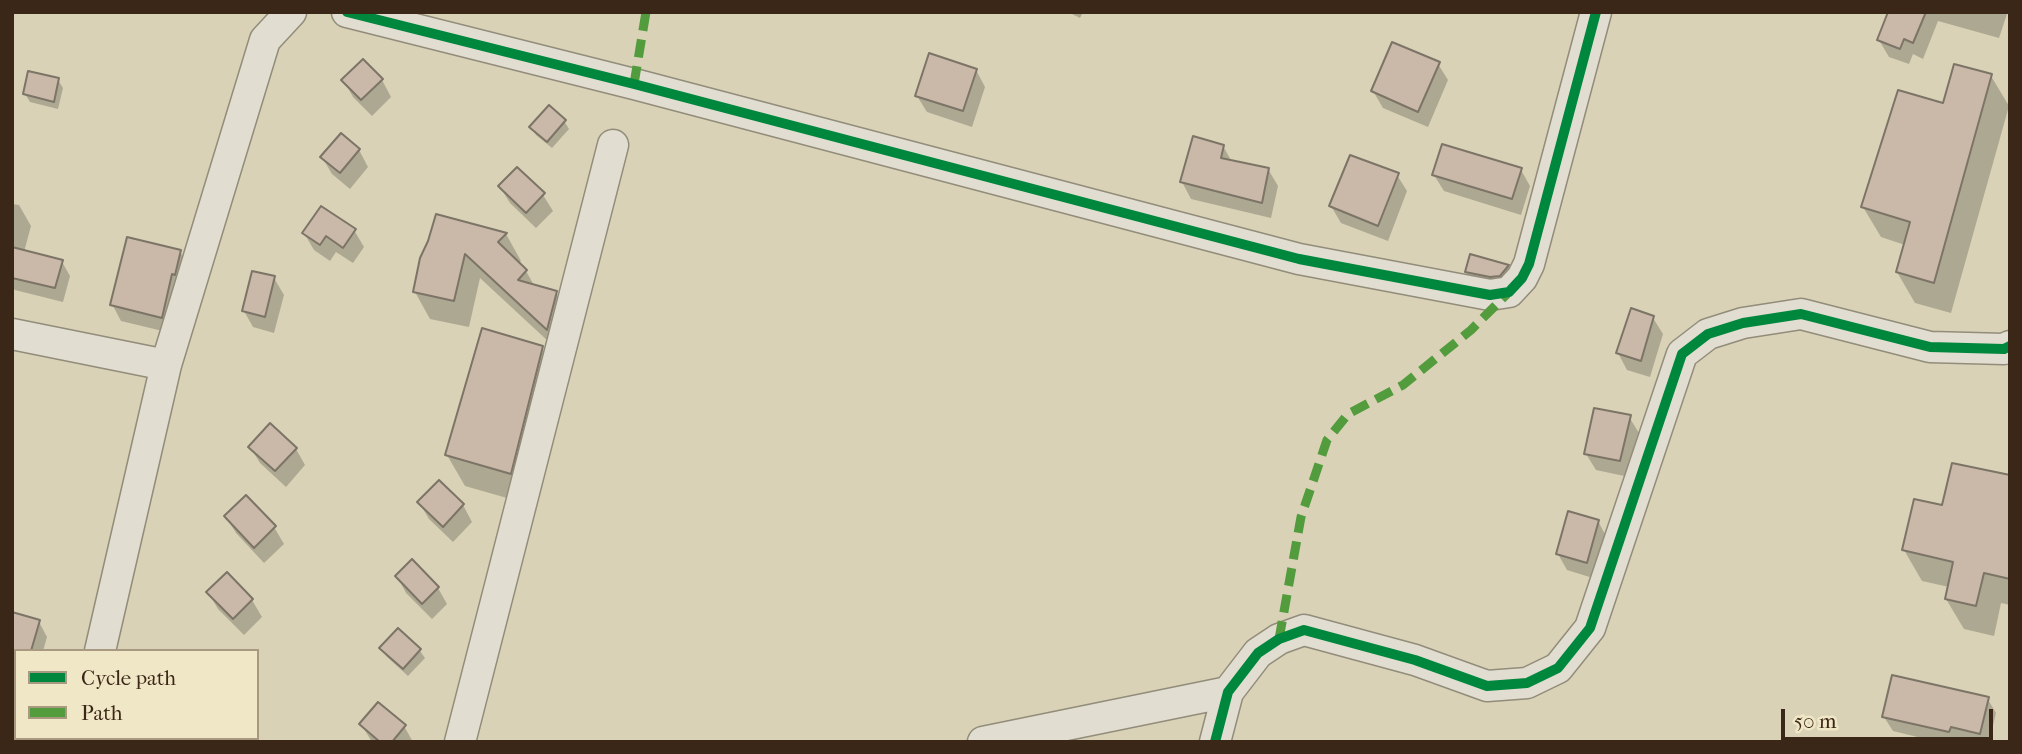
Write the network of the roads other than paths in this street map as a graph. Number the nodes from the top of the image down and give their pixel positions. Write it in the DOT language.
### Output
graph roads {
  1 [pos="291,12"];
  2 [pos="346,12"];
  3 [pos="1596,12"];
  4 [pos="613,145"];
  5 [pos="12,334"];
  6 [pos="2010,346"];
  7 [pos="166,365"];
  8 [pos="100,649"];
  9 [pos="1228,692"];
  10 [pos="460,742"];
  11 [pos="983,742"];
  12 [pos="1215,742"];
  1 -- 7 [label="street"];
  2 -- 3 [label="street"];
  4 -- 10 [label="street"];
  5 -- 7 [label="street"];
  6 -- 9 [label="street"];
  7 -- 8 [label="street"];
  9 -- 11 [label="street"];
  9 -- 12 [label="street"];
}
